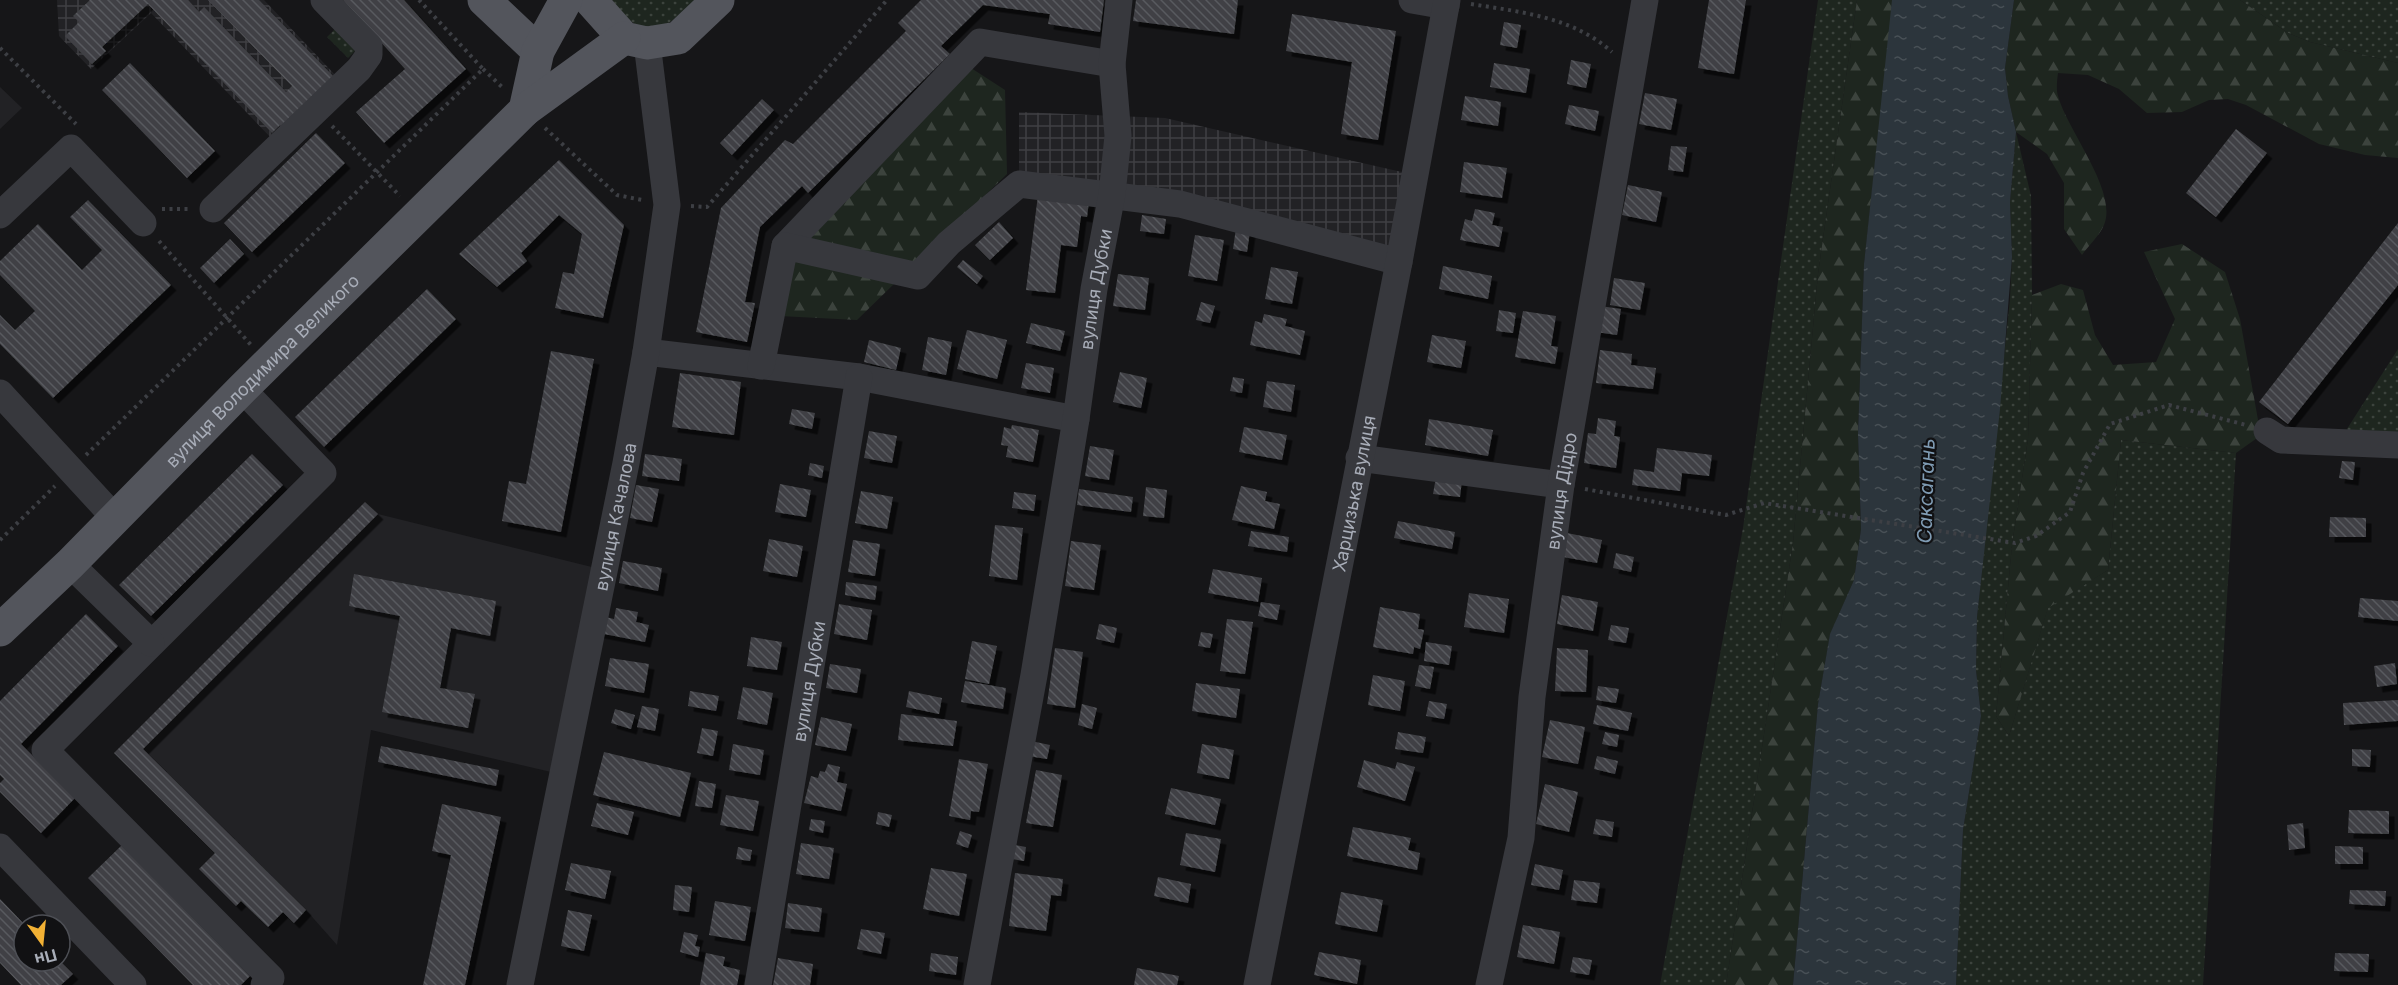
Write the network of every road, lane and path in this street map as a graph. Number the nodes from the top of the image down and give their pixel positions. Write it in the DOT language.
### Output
graph roads {
  1 [pos="324,0"];
  2 [pos="419,0"];
  3 [pos="484,0"];
  4 [pos="566,0"];
  5 [pos="590,0"];
  6 [pos="718,0"];
  7 [pos="887,0"];
  8 [pos="1119,0"];
  9 [pos="1412,0"];
  10 [pos="1645,0"];
  11 [pos="1447,3"];
  12 [pos="636,40"];
  13 [pos="538,51"];
  14 [pos="1112,64"];
  15 [pos="483,69"];
  16 [pos="1632,71"];
  17 [pos="316,109"];
  18 [pos="525,110"];
  19 [pos="377,172"];
  20 [pos="1112,194"];
  21 [pos="667,205"];
  22 [pos="213,209"];
  23 [pos="0,215"];
  24 [pos="419,215"];
  25 [pos="152,216"];
  26 [pos="785,246"];
  27 [pos="1399,262"];
  28 [pos="226,319"];
  29 [pos="646,352"];
  30 [pos="268,363"];
  31 [pos="760,366"];
  32 [pos="859,377"];
  33 [pos="242,389"];
  34 [pos="0,393"];
  35 [pos="1076,419"];
  36 [pos="2266,431"];
  37 [pos="2398,445"];
  38 [pos="1359,458"];
  39 [pos="72,469"];
  40 [pos="1561,485"];
  41 [pos="115,518"];
  42 [pos="0,540"];
  43 [pos="70,564"];
  44 [pos="0,630"];
  45 [pos="151,643"];
  46 [pos="0,847"];
  47 [pos="133,985"];
  48 [pos="264,985"];
  49 [pos="520,985"];
  50 [pos="758,985"];
  51 [pos="978,985"];
  52 [pos="1257,985"];
  53 [pos="1489,985"];
  1 -- 17 [label="street"];
  2 -- 15 [label="path"];
  3 -- 13 [label="main road"];
  4 -- 13 [label="main road"];
  5 -- 12 [label="main road"];
  6 -- 12 [label="main road"];
  7 -- 21 [label="path"];
  8 -- 14 [label="street, вулиця Дубки"];
  9 -- 11 [label="street"];
  10 -- 16 [label="street, вулиця Дідро"];
  11 -- 16 [label="path"];
  11 -- 27 [label="street, Харцизька вулиця"];
  12 -- 18 [label="main road, вулиця Володимира Великого"];
  12 -- 21 [label="street, вулиця Качалова"];
  13 -- 18 [label="main road"];
  14 -- 20 [label="street, вулиця Дубки"];
  14 -- 26 [label="street"];
  15 -- 18 [label="path"];
  15 -- 19 [label="path"];
  16 -- 40 [label="street, вулиця Дідро"];
  17 -- 19 [label="path"];
  17 -- 22 [label="street"];
  18 -- 21 [label="path"];
  18 -- 24 [label="main road, вулиця Володимира Великого"];
  19 -- 24 [label="path"];
  19 -- 28 [label="path"];
  20 -- 26 [label="street"];
  20 -- 27 [label="street"];
  20 -- 35 [label="street, вулиця Дубки"];
  21 -- 29 [label="street, вулиця Качалова"];
  22 -- 25 [label="path"];
  23 -- 25 [label="street"];
  24 -- 30 [label="main road, вулиця Володимира Великого"];
  25 -- 28 [label="path"];
  26 -- 31 [label="street"];
  27 -- 38 [label="street, Харцизька вулиця"];
  28 -- 30 [label="path"];
  28 -- 39 [label="path"];
  29 -- 31 [label="street"];
  29 -- 49 [label="street, вулиця Качалова"];
  30 -- 33 [label="main road, вулиця Володимира Великого"];
  31 -- 32 [label="street"];
  32 -- 35 [label="street"];
  32 -- 50 [label="street, вулиця Дубки"];
  33 -- 41 [label="main road, вулиця Володимира Великого"];
  33 -- 45 [label="street"];
  34 -- 39 [label="street"];
  35 -- 51 [label="street, вулиця Дубки"];
  36 -- 37 [label="street"];
  36 -- 40 [label="path"];
  38 -- 40 [label="street"];
  38 -- 52 [label="street, Харцизька вулиця"];
  39 -- 41 [label="street"];
  39 -- 42 [label="path"];
  40 -- 53 [label="street, вулиця Дідро"];
  41 -- 43 [label="main road, вулиця Володимира Великого"];
  43 -- 44 [label="main road, вулиця Володимира Великого"];
  43 -- 45 [label="street"];
  45 -- 48 [label="street"];
  46 -- 47 [label="street"];
}
